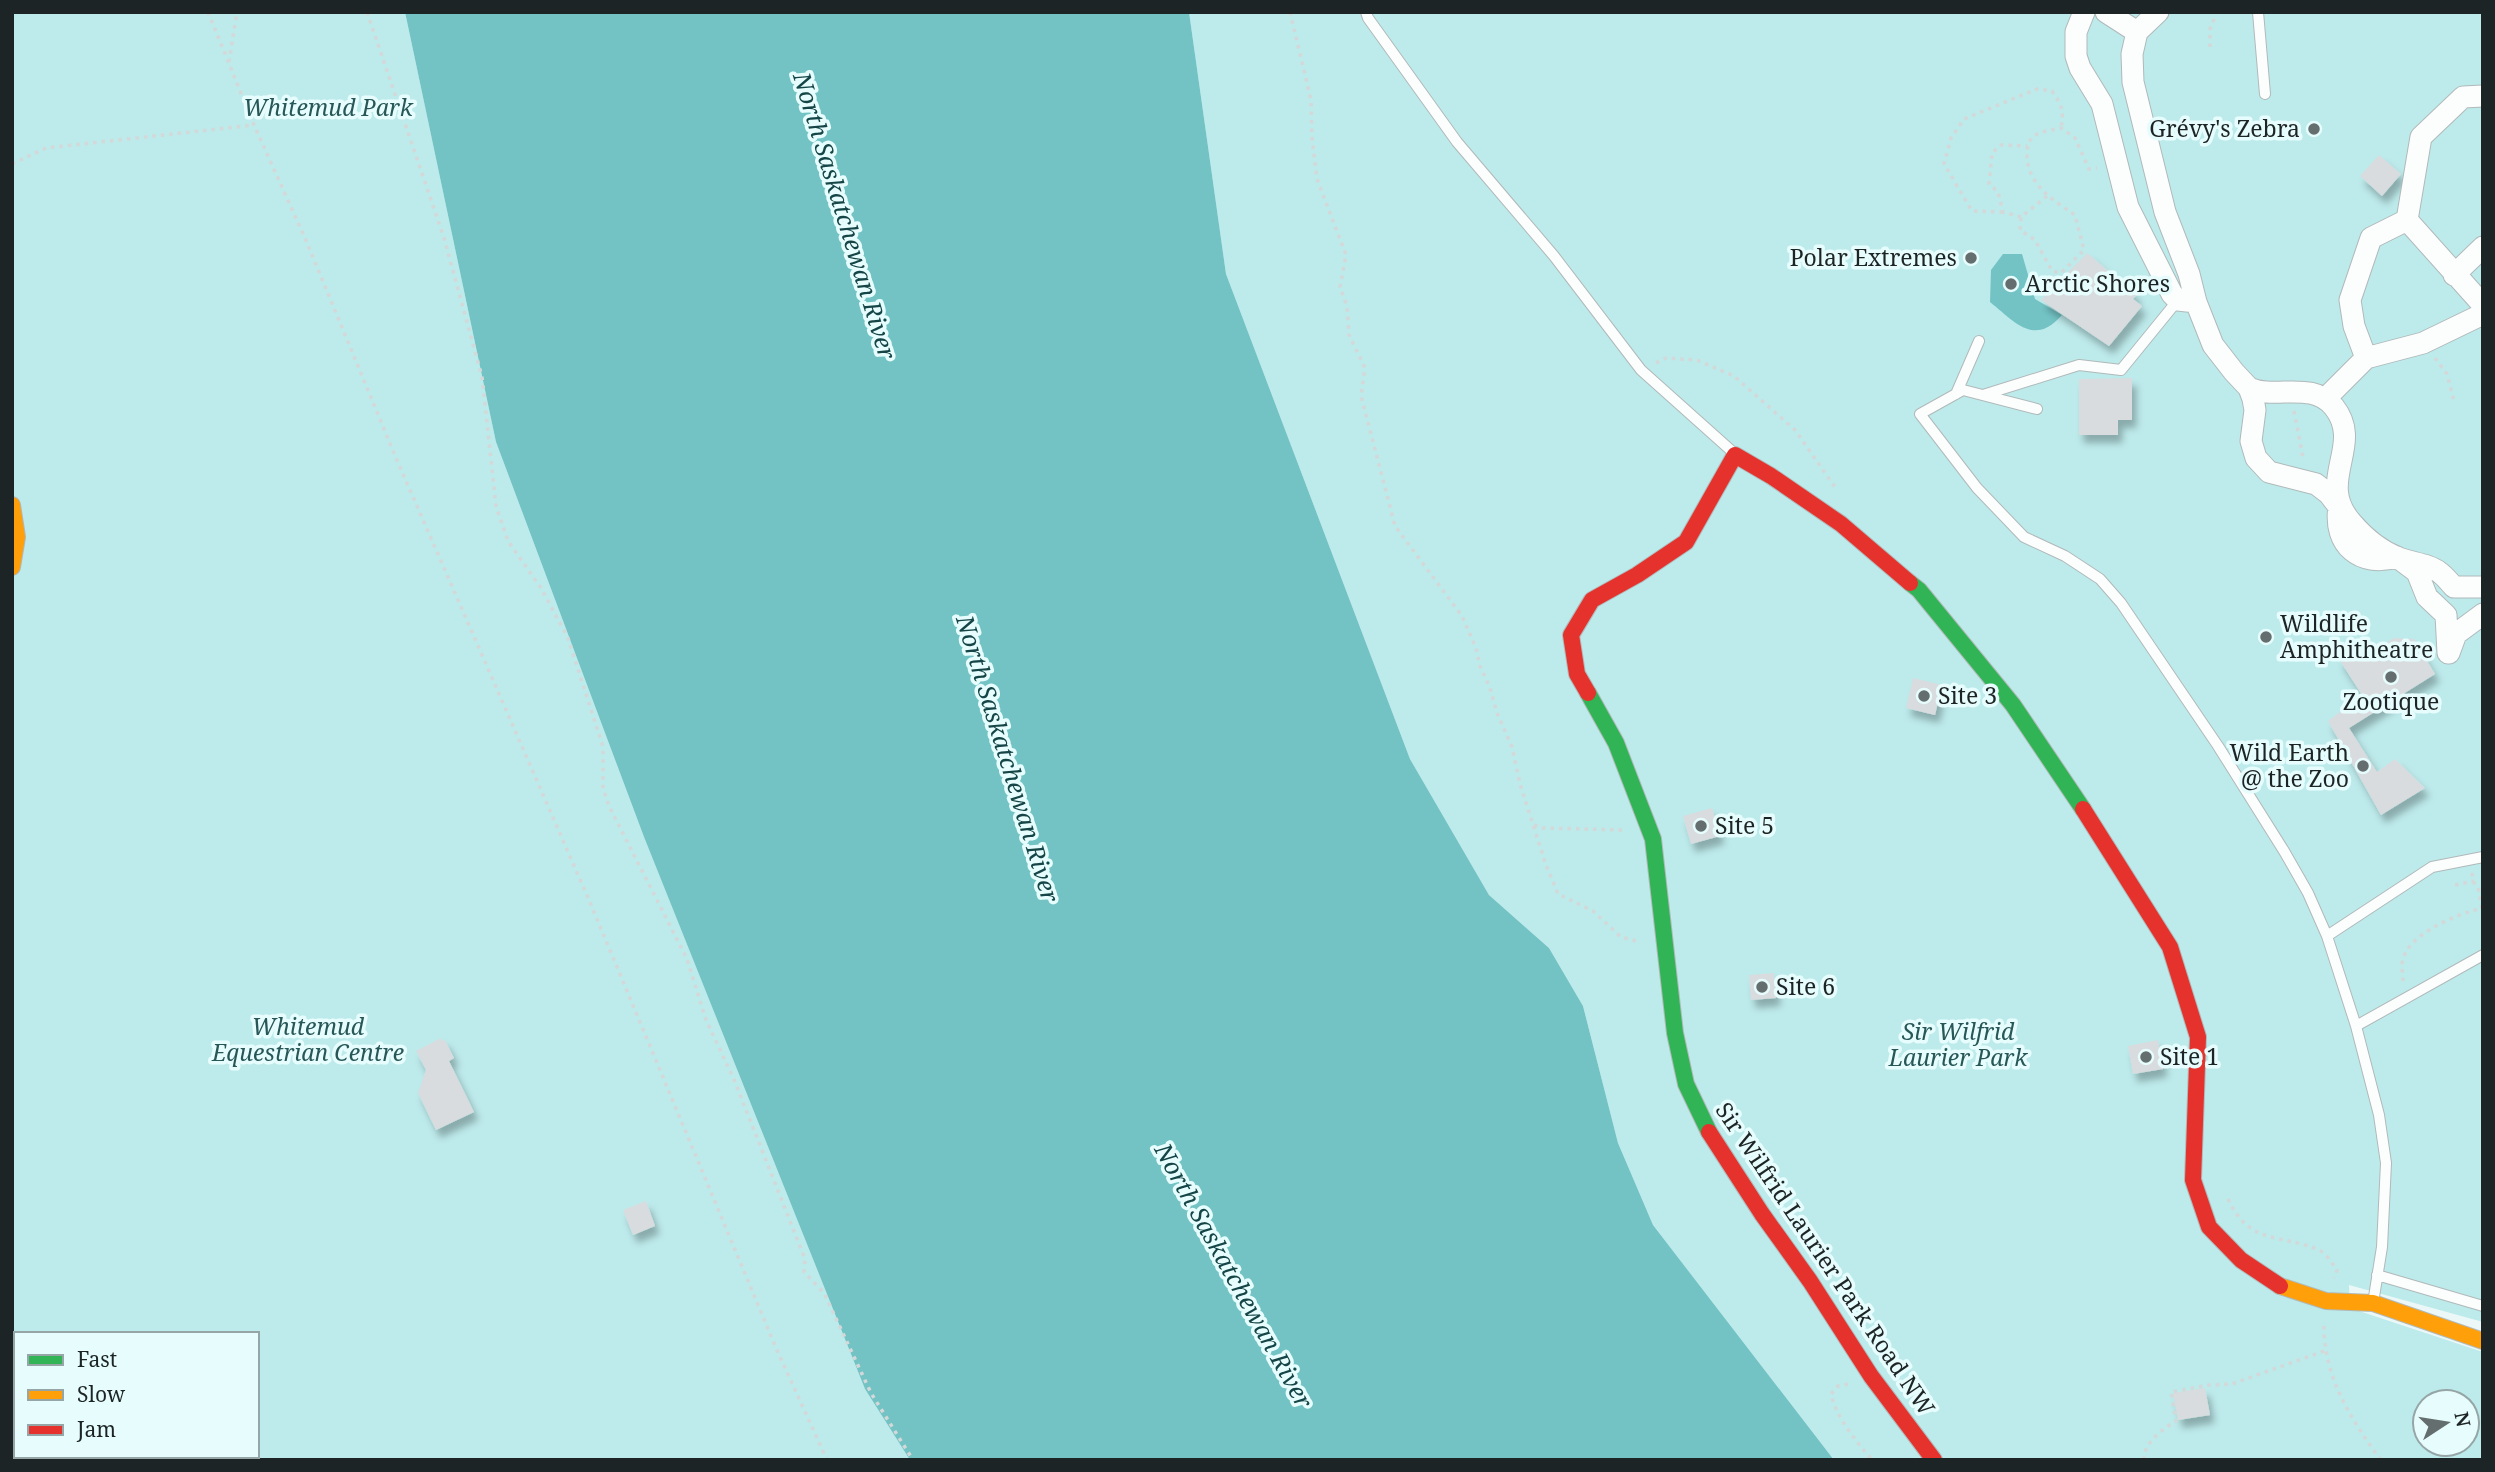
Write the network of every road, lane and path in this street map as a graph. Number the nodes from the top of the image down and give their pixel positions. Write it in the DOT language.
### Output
graph roads {
  1 [pos="208,12"];
  2 [pos="237,12"];
  3 [pos="367,12"];
  4 [pos="1290,12"];
  5 [pos="1366,12"];
  6 [pos="2084,12"];
  7 [pos="2106,12"];
  8 [pos="2158,12"];
  9 [pos="2217,12"];
  10 [pos="2258,12"];
  11 [pos="2137,32"];
  12 [pos="2210,47"];
  13 [pos="229,63"];
  14 [pos="2265,94"];
  15 [pos="2483,96"];
  16 [pos="254,125"];
  17 [pos="2061,128"];
  18 [pos="2027,146"];
  19 [pos="2154,159"];
  20 [pos="12,164"];
  21 [pos="2116,165"];
  22 [pos="2047,196"];
  23 [pos="2003,212"];
  24 [pos="2021,217"];
  25 [pos="2407,220"];
  26 [pos="2483,247"];
  27 [pos="2454,275"];
  28 [pos="2187,301"];
  29 [pos="2483,305"];
  30 [pos="2483,314"];
  31 [pos="1979,341"];
  32 [pos="2423,342"];
  33 [pos="2366,358"];
  34 [pos="2249,388"];
  35 [pos="2293,390"];
  36 [pos="1956,394"];
  37 [pos="1983,395"];
  38 [pos="2325,399"];
  39 [pos="2454,401"];
  40 [pos="2037,409"];
  41 [pos="1735,455"];
  42 [pos="2308,481"];
  43 [pos="12,505"];
  44 [pos="2340,507"];
  45 [pos="2397,557"];
  46 [pos="12,567"];
  47 [pos="2483,587"];
  48 [pos="2483,614"];
  49 [pos="1534,825"];
  50 [pos="1653,839"];
  51 [pos="2483,857"];
  52 [pos="2473,881"];
  53 [pos="2455,885"];
  54 [pos="2478,887"];
  55 [pos="2482,908"];
  56 [pos="2483,914"];
  57 [pos="1643,933"];
  58 [pos="2327,936"];
  59 [pos="2483,955"];
  60 [pos="2405,999"];
  61 [pos="2356,1026"];
  62 [pos="2377,1275"];
  63 [pos="2326,1301"];
  64 [pos="2373,1303"];
  65 [pos="2483,1306"];
  66 [pos="2483,1341"];
  67 [pos="2324,1351"];
  68 [pos="827,1460"];
  69 [pos="913,1460"];
  70 [pos="1934,1460"];
  71 [pos="2144,1460"];
  72 [pos="2381,1460"];
  1 -- 13 [label="path"];
  2 -- 13 [label="path"];
  3 -- 69 [label="path"];
  4 -- 49 [label="path"];
  5 -- 41 [label="lane"];
  6 -- 21 [label="street"];
  7 -- 11 [label="street"];
  8 -- 11 [label="street"];
  9 -- 12 [label="path"];
  10 -- 14 [label="lane"];
  11 -- 19 [label="street"];
  13 -- 16 [label="path"];
  15 -- 25 [label="street"];
  16 -- 20 [label="path"];
  16 -- 68 [label="path"];
  17 -- 18 [label="path"];
  17 -- 21 [label="path"];
  17 -- 23 [label="path"];
  18 -- 22 [label="path"];
  18 -- 23 [label="path"];
  19 -- 21 [label="street"];
  19 -- 28 [label="street"];
  21 -- 28 [label="street"];
  22 -- 24 [label="path"];
  22 -- 24 [label="path"];
  23 -- 24 [label="path"];
  25 -- 27 [label="street"];
  25 -- 33 [label="street"];
  26 -- 27 [label="street"];
  27 -- 29 [label="street"];
  28 -- 34 [label="street"];
  28 -- 37 [label="lane"];
  30 -- 32 [label="street"];
  31 -- 36 [label="lane"];
  32 -- 33 [label="street"];
  32 -- 39 [label="path"];
  33 -- 38 [label="street"];
  34 -- 35 [label="street"];
  34 -- 42 [label="street"];
  35 -- 38 [label="street"];
  35 -- 42 [label="path"];
  36 -- 37 [label="lane"];
  36 -- 58 [label="lane"];
  37 -- 40 [label="lane"];
  38 -- 44 [label="street"];
  41 -- 50 [label="street, Sir Wilfrid Laurier Park Road NW"];
  41 -- 63 [label="street"];
  42 -- 44 [label="street"];
  43 -- 46 [label="street"];
  44 -- 45 [label="street"];
  45 -- 47 [label="street"];
  45 -- 48 [label="street"];
  49 -- 50 [label="path"];
  49 -- 57 [label="path"];
  50 -- 70 [label="street, Sir Wilfrid Laurier Park Road NW"];
  51 -- 58 [label="lane"];
  52 -- 53 [label="path"];
  54 -- 55 [label="path"];
  55 -- 56 [label="path"];
  55 -- 60 [label="path"];
  58 -- 61 [label="lane"];
  59 -- 60 [label="lane"];
  60 -- 61 [label="lane"];
  61 -- 62 [label="lane"];
  62 -- 64 [label="lane"];
  62 -- 65 [label="lane"];
  63 -- 64 [label="street"];
  63 -- 67 [label="path"];
  64 -- 66 [label="street"];
  67 -- 71 [label="path"];
  67 -- 72 [label="path"];
}
